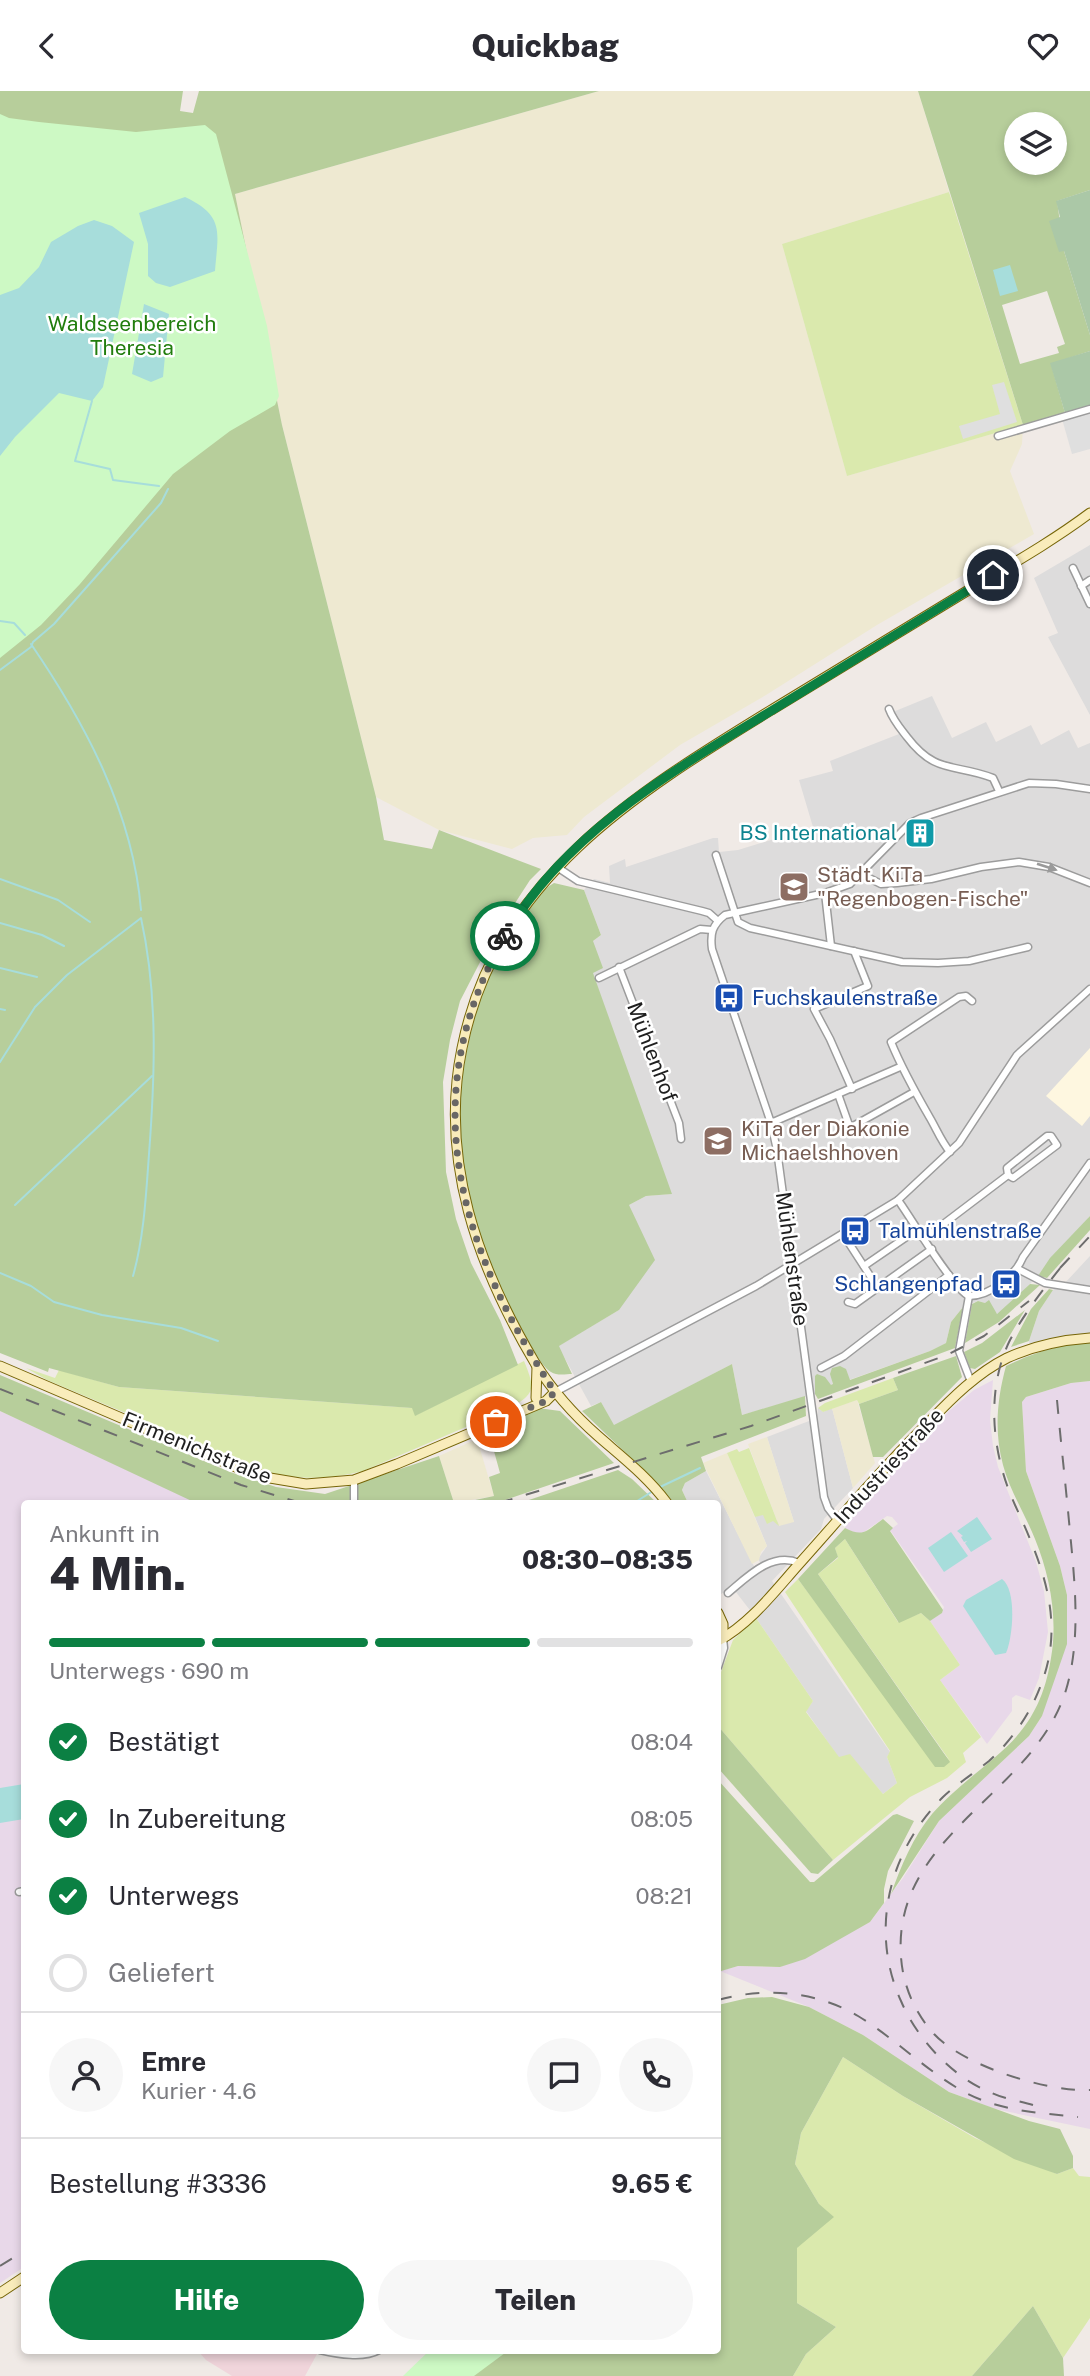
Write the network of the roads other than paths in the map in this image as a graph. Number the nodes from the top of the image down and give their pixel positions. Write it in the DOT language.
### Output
graph roads {
  1 [pos="1090,409"];
  2 [pos="998,436"];
  3 [pos="1090,513"];
  4 [pos="1073,568"];
  5 [pos="1090,580"];
  6 [pos="1081,586"];
  7 [pos="1090,604"];
  8 [pos="889,709"];
  9 [pos="1090,789"];
  10 [pos="999,791"];
  11 [pos="716,855"];
  12 [pos="556,867"];
  13 [pos="861,874"];
  14 [pos="1090,883"];
  15 [pos="825,893"];
  16 [pos="734,912"];
  17 [pos="718,921"];
  18 [pos="712,930"];
  19 [pos="831,946"];
  20 [pos="1028,947"];
  21 [pos="854,951"];
  22 [pos="619,967"];
  23 [pos="599,978"];
  24 [pos="1090,989"];
  25 [pos="972,1001"];
  26 [pos="900,1067"];
  27 [pos="852,1089"];
  28 [pos="914,1092"];
  29 [pos="838,1094"];
  30 [pos="771,1123"];
  31 [pos="681,1139"];
  32 [pos="950,1152"];
  33 [pos="1090,1163"];
  34 [pos="1007,1175"];
  35 [pos="898,1200"];
  36 [pos="918,1229"];
  37 [pos="843,1234"];
  38 [pos="925,1238"];
  39 [pos="932,1249"];
  40 [pos="793,1265"];
  41 [pos="864,1266"];
  42 [pos="1018,1269"];
  43 [pos="949,1275"];
  44 [pos="878,1288"];
  45 [pos="1090,1290"];
  46 [pos="969,1296"];
  47 [pos="848,1302"];
  48 [pos="1090,1338"];
  49 [pos="537,1365"];
  50 [pos="0,1366"];
  51 [pos="821,1368"];
  52 [pos="971,1382"];
  53 [pos="555,1392"];
  54 [pos="536,1398"];
  55 [pos="517,1413"];
  56 [pos="354,1480"];
  57 [pos="354,1500"];
  58 [pos="665,1500"];
  59 [pos="838,1521"];
  60 [pos="799,1563"];
  61 [pos="728,1594"];
  62 [pos="721,1635"];
  63 [pos="21,2279"];
  64 [pos="0,2293"];
  1 -- 2 [label="street"];
  3 -- 12 [label="main road"];
  4 -- 6 [label="street"];
  5 -- 6 [label="street"];
  6 -- 7 [label="street"];
  8 -- 10 [label="street"];
  9 -- 10 [label="street"];
  10 -- 13 [label="street"];
  11 -- 16 [label="street"];
  12 -- 17 [label="street"];
  12 -- 49 [label="main road"];
  13 -- 14 [label="street, one-way"];
  13 -- 15 [label="street"];
  15 -- 16 [label="street"];
  15 -- 19 [label="street"];
  16 -- 17 [label="street"];
  16 -- 19 [label="street"];
  17 -- 18 [label="street"];
  18 -- 22 [label="street"];
  18 -- 30 [label="street, Mühlenstraße"];
  19 -- 21 [label="street"];
  20 -- 21 [label="street"];
  21 -- 27 [label="street"];
  22 -- 23 [label="street"];
  22 -- 31 [label="street, Mühlenhof"];
  24 -- 32 [label="street, Firmenichstraße"];
  25 -- 26 [label="street"];
  26 -- 27 [label="street"];
  26 -- 28 [label="street"];
  27 -- 29 [label="street"];
  28 -- 29 [label="street"];
  28 -- 32 [label="street"];
  29 -- 30 [label="street"];
  30 -- 40 [label="street, Mühlenstraße"];
  32 -- 35 [label="street, Firmenichstraße"];
  33 -- 42 [label="street"];
  34 -- 34 [label="street"];
  34 -- 38 [label="street"];
  35 -- 36 [label="street"];
  35 -- 37 [label="street, Firmenichstraße"];
  36 -- 38 [label="street"];
  36 -- 41 [label="street"];
  37 -- 40 [label="street, Firmenichstraße"];
  37 -- 41 [label="street"];
  38 -- 39 [label="street"];
  39 -- 43 [label="street"];
  39 -- 44 [label="street"];
  40 -- 53 [label="street, Firmenichstraße"];
  40 -- 59 [label="street, Mühlenstraße"];
  41 -- 44 [label="street"];
  42 -- 45 [label="street"];
  42 -- 46 [label="street"];
  43 -- 46 [label="street"];
  43 -- 51 [label="street"];
  44 -- 47 [label="street"];
  46 -- 52 [label="street"];
  48 -- 52 [label="main road, Industriestraße"];
  49 -- 53 [label="main road"];
  49 -- 54 [label="main road"];
  50 -- 56 [label="main road, Firmenichstraße"];
  52 -- 59 [label="main road, Industriestraße"];
  53 -- 54 [label="main road, Firmenichstraße"];
  53 -- 55 [label="main road, Firmenichstraße"];
  53 -- 58 [label="main road"];
  54 -- 55 [label="main road, Firmenichstraße"];
  55 -- 56 [label="main road, Firmenichstraße"];
  56 -- 57 [label="street"];
  59 -- 60 [label="main road, Industriestraße"];
  60 -- 61 [label="street"];
  60 -- 62 [label="main road, Industriestraße"];
  63 -- 64 [label="main road"];
}
